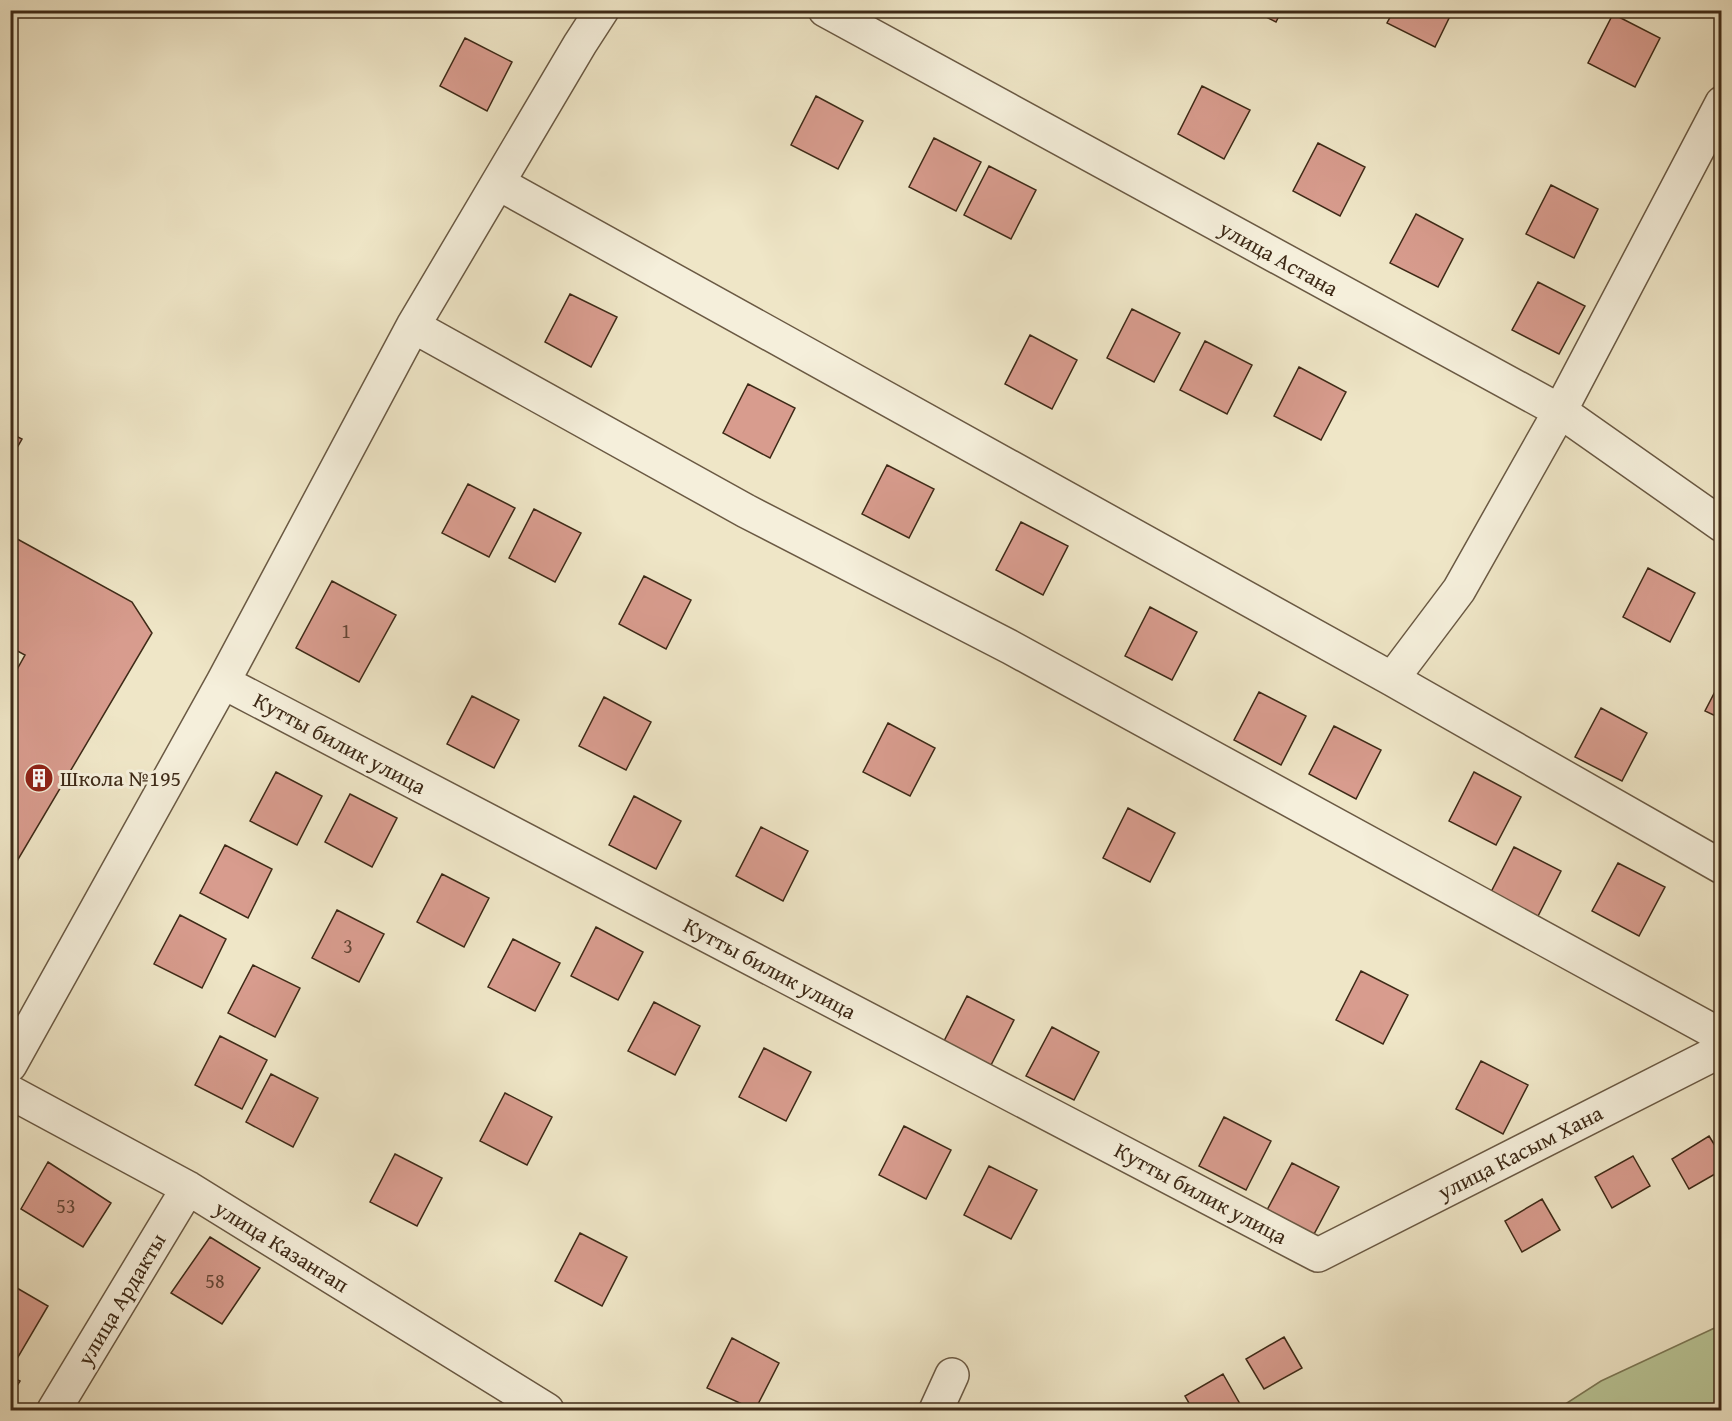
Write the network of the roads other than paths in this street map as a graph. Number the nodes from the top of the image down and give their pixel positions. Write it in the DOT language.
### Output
graph roads {
  1 [pos="602,10"];
  2 [pos="825,10"];
  3 [pos="1722,103"];
  4 [pos="498,183"];
  5 [pos="413,326"];
  6 [pos="1560,411"];
  7 [pos="1722,525"];
  8 [pos="1392,679"];
  9 [pos="223,682"];
  10 [pos="1722,867"];
  11 [pos="1722,1036"];
  12 [pos="1722,1050"];
  13 [pos="10,1065"];
  14 [pos="10,1092"];
  15 [pos="188,1188"];
  16 [pos="1318,1254"];
  17 [pos="952,1375"];
  18 [pos="507,1400"];
  19 [pos="54,1410"];
  20 [pos="547,1410"];
  21 [pos="936,1410"];
  1 -- 4 [label="street"];
  2 -- 6 [label="street, улица Астана"];
  3 -- 6 [label="street"];
  4 -- 5 [label="street"];
  4 -- 8 [label="street"];
  5 -- 9 [label="street"];
  5 -- 11 [label="street"];
  6 -- 7 [label="street, улица Астана"];
  6 -- 8 [label="street"];
  8 -- 10 [label="street"];
  9 -- 13 [label="street"];
  9 -- 16 [label="street, Кутты билик улица"];
  12 -- 16 [label="street, улица Касым Хана"];
  14 -- 15 [label="street, улица Казангап"];
  15 -- 18 [label="street, улица Казангап"];
  15 -- 19 [label="street, улица Ардакты"];
  17 -- 21 [label="street"];
  18 -- 20 [label="street, улица Казангап"];
}
